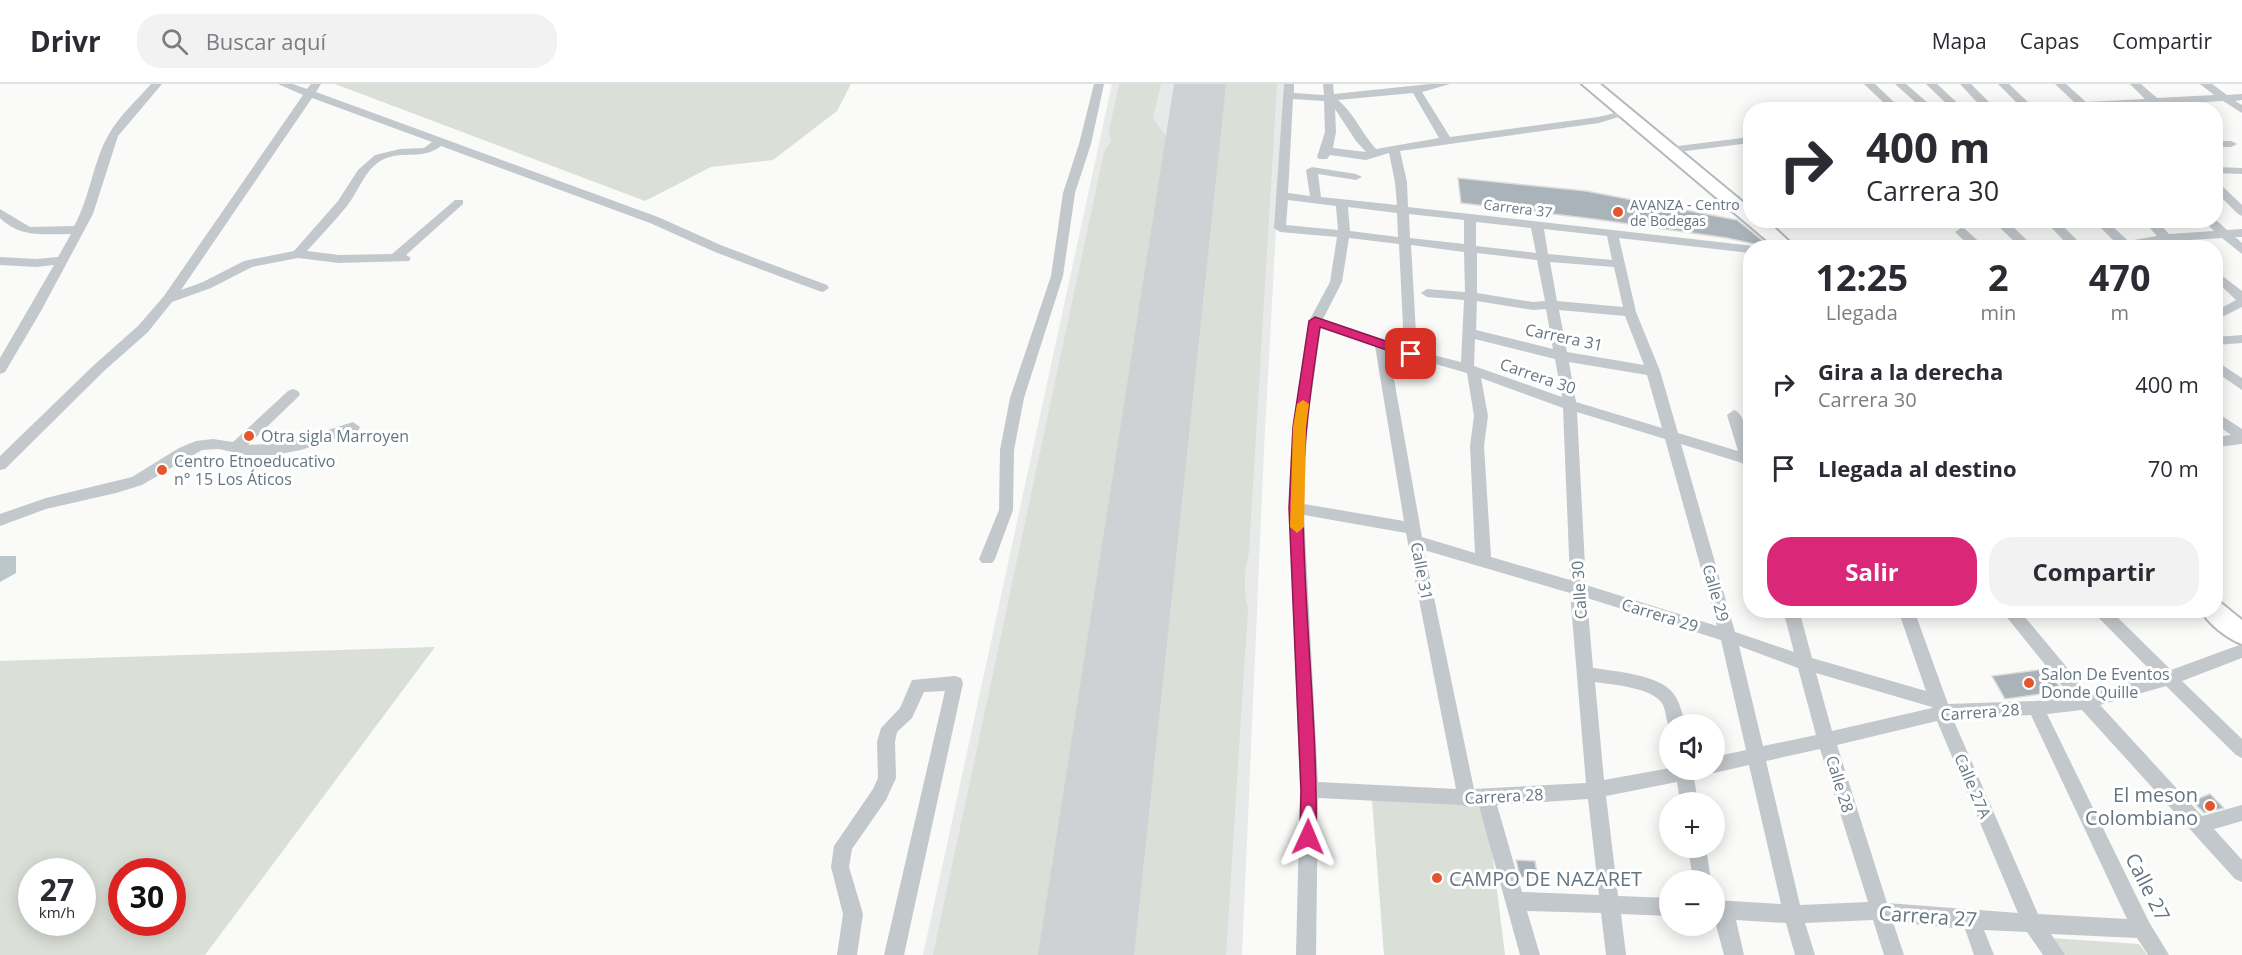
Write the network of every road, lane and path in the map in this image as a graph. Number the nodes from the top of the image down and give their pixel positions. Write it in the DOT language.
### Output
graph roads {
  1 [pos="157,84"];
  2 [pos="283,84"];
  3 [pos="1099,84"];
  4 [pos="1328,84"];
  5 [pos="1445,84"];
  6 [pos="1590,84"];
  7 [pos="1869,84"];
  8 [pos="1900,84"];
  9 [pos="1931,84"];
  10 [pos="1965,84"];
  11 [pos="2003,84"];
  12 [pos="2015,84"];
  13 [pos="2060,84"];
  14 [pos="2135,84"];
  15 [pos="2205,84"];
  16 [pos="313,89"];
  17 [pos="1288,90"];
  18 [pos="1416,90"];
  19 [pos="2242,97"];
  20 [pos="1329,98"];
  21 [pos="2224,98"];
  22 [pos="1889,102"];
  23 [pos="1921,102"];
  24 [pos="1951,102"];
  25 [pos="1984,102"];
  26 [pos="2026,102"];
  27 [pos="2028,102"];
  28 [pos="2080,102"];
  29 [pos="2151,102"];
  30 [pos="2166,102"];
  31 [pos="2242,110"];
  32 [pos="1624,112"];
  33 [pos="1446,140"];
  34 [pos="1743,141"];
  35 [pos="439,142"];
  36 [pos="1394,150"];
  37 [pos="1670,150"];
  38 [pos="1373,153"];
  39 [pos="2223,170"];
  40 [pos="2242,171"];
  41 [pos="1356,177"];
  42 [pos="2223,193"];
  43 [pos="1282,196"];
  44 [pos="1316,200"];
  45 [pos="459,202"];
  46 [pos="1342,202"];
  47 [pos="1403,210"];
  48 [pos="1743,211"];
  49 [pos="2242,212"];
  50 [pos="0,213"];
  51 [pos="1470,217"];
  52 [pos="1537,226"];
  53 [pos="1764,228"];
  54 [pos="2007,228"];
  55 [pos="2058,228"];
  56 [pos="2107,228"];
  57 [pos="2159,228"];
  58 [pos="2218,228"];
  59 [pos="76,230"];
  60 [pos="1961,232"];
  61 [pos="1344,233"];
  62 [pos="2242,233"];
  63 [pos="1612,234"];
  64 [pos="2225,234"];
  65 [pos="1404,240"];
  66 [pos="1778,240"];
  67 [pos="1970,240"];
  68 [pos="2020,240"];
  69 [pos="2071,240"];
  70 [pos="2120,240"];
  71 [pos="2173,240"];
  72 [pos="2181,240"];
  73 [pos="1743,248"];
  74 [pos="1472,249"];
  75 [pos="2242,250"];
  76 [pos="298,254"];
  77 [pos="1542,259"];
  78 [pos="61,260"];
  79 [pos="0,261"];
  80 [pos="1620,264"];
  81 [pos="2223,282"];
  82 [pos="823,288"];
  83 [pos="1427,293"];
  84 [pos="1471,296"];
  85 [pos="168,299"];
  86 [pos="2242,300"];
  87 [pos="1553,305"];
  88 [pos="1630,312"];
  89 [pos="2223,312"];
  90 [pos="1315,321"];
  91 [pos="1469,333"];
  92 [pos="2223,341"];
  93 [pos="1381,342"];
  94 [pos="2239,342"];
  95 [pos="1411,354"];
  96 [pos="1562,356"];
  97 [pos="0,369"];
  98 [pos="1470,370"];
  99 [pos="1653,370"];
  100 [pos="2223,371"];
  101 [pos="2223,380"];
  102 [pos="2242,385"];
  103 [pos="293,394"];
  104 [pos="2242,394"];
  105 [pos="1570,405"];
  106 [pos="1734,415"];
  107 [pos="2223,423"];
  108 [pos="353,426"];
  109 [pos="1670,435"];
  110 [pos="2242,438"];
  111 [pos="1743,441"];
  112 [pos="2223,441"];
  113 [pos="237,447"];
  114 [pos="1743,460"];
  115 [pos="0,465"];
  116 [pos="1296,508"];
  117 [pos="0,520"];
  118 [pos="1414,535"];
  119 [pos="987,559"];
  120 [pos="1483,560"];
  121 [pos="1578,589"];
  122 [pos="2223,604"];
  123 [pos="1793,618"];
  124 [pos="1909,618"];
  125 [pos="2016,618"];
  126 [pos="2107,618"];
  127 [pos="2223,618"];
  128 [pos="2242,620"];
  129 [pos="2242,634"];
  130 [pos="1728,636"];
  131 [pos="2242,651"];
  132 [pos="1805,663"];
  133 [pos="1586,674"];
  134 [pos="2167,679"];
  135 [pos="2086,702"];
  136 [pos="1940,707"];
  137 [pos="2036,708"];
  138 [pos="1674,714"];
  139 [pos="1826,739"];
  140 [pos="2242,750"];
  141 [pos="1757,754"];
  142 [pos="1725,762"];
  143 [pos="1659,777"];
  144 [pos="1309,790"];
  145 [pos="1596,790"];
  146 [pos="1477,799"];
  147 [pos="2242,813"];
  148 [pos="2198,825"];
  149 [pos="2242,873"];
  150 [pos="1516,901"];
  151 [pos="1611,906"];
  152 [pos="1659,907"];
  153 [pos="1725,909"];
  154 [pos="1879,911"];
  155 [pos="1793,914"];
  156 [pos="1971,920"];
  157 [pos="2032,923"];
  158 [pos="1725,927"];
  159 [pos="2142,929"];
  160 [pos="847,955"];
  161 [pos="894,955"];
  162 [pos="1306,955"];
  163 [pos="1530,955"];
  164 [pos="1616,955"];
  165 [pos="1734,955"];
  166 [pos="1805,955"];
  167 [pos="1894,955"];
  168 [pos="1984,955"];
  169 [pos="2055,955"];
  170 [pos="2159,955"];
  1 -- 59 [label="street"];
  2 -- 16 [label="street"];
  3 -- 119 [label="street"];
  4 -- 20 [label="street"];
  5 -- 18 [label="street"];
  6 -- 32 [label="highway"];
  7 -- 22 [label="street"];
  8 -- 23 [label="street"];
  9 -- 24 [label="street"];
  10 -- 25 [label="street"];
  11 -- 26 [label="street"];
  12 -- 27 [label="street"];
  13 -- 28 [label="street"];
  14 -- 29 [label="street"];
  15 -- 21 [label="street"];
  16 -- 35 [label="street"];
  16 -- 85 [label="street"];
  17 -- 20 [label="street"];
  17 -- 43 [label="street"];
  18 -- 20 [label="street"];
  18 -- 33 [label="street"];
  19 -- 21 [label="street"];
  20 -- 38 [label="street"];
  20 -- 38 [label="street"];
  21 -- 30 [label="street"];
  21 -- 31 [label="street"];
  32 -- 33 [label="street"];
  32 -- 37 [label="highway"];
  33 -- 36 [label="street"];
  34 -- 37 [label="street"];
  35 -- 76 [label="street"];
  35 -- 82 [label="street"];
  36 -- 38 [label="street"];
  36 -- 47 [label="street"];
  37 -- 48 [label="highway"];
  39 -- 40 [label="street"];
  41 -- 44 [label="street"];
  42 -- 49 [label="street"];
  43 -- 44 [label="street, Carrera 37"];
  43 -- 61 [label="street"];
  44 -- 46 [label="street, Carrera 37"];
  45 -- 76 [label="street"];
  46 -- 47 [label="street, Carrera 37"];
  46 -- 61 [label="street"];
  47 -- 51 [label="street, Carrera 37"];
  47 -- 65 [label="street"];
  50 -- 59 [label="street"];
  51 -- 52 [label="street, Carrera 37"];
  51 -- 74 [label="street"];
  52 -- 63 [label="street, Carrera 37"];
  52 -- 77 [label="street, Calle 30"];
  53 -- 66 [label="highway"];
  54 -- 68 [label="street"];
  55 -- 69 [label="street"];
  56 -- 70 [label="street"];
  57 -- 71 [label="street"];
  58 -- 64 [label="street"];
  59 -- 78 [label="street"];
  60 -- 67 [label="street"];
  61 -- 65 [label="street"];
  61 -- 90 [label="street"];
  62 -- 64 [label="street"];
  63 -- 73 [label="street, Carrera 37"];
  63 -- 80 [label="street, Calle 29"];
  64 -- 72 [label="street"];
  64 -- 75 [label="street"];
  65 -- 74 [label="street"];
  65 -- 95 [label="street"];
  74 -- 77 [label="street"];
  74 -- 84 [label="street"];
  76 -- 85 [label="street"];
  77 -- 80 [label="street"];
  77 -- 87 [label="street, Calle 30"];
  78 -- 79 [label="street"];
  78 -- 97 [label="street"];
  80 -- 88 [label="street, Calle 29"];
  81 -- 86 [label="street"];
  83 -- 84 [label="street"];
  84 -- 87 [label="street"];
  84 -- 91 [label="street"];
  85 -- 115 [label="street"];
  86 -- 89 [label="street"];
  87 -- 88 [label="street"];
  87 -- 96 [label="street, Calle 30"];
  88 -- 99 [label="street, Calle 29"];
  90 -- 93 [label="street, Carrera 30"];
  90 -- 116 [label="street"];
  91 -- 96 [label="street, Carrera 31"];
  91 -- 98 [label="street"];
  92 -- 94 [label="street"];
  93 -- 95 [label="street, Carrera 30"];
  93 -- 118 [label="street, Calle 31"];
  95 -- 98 [label="street, Carrera 30"];
  96 -- 99 [label="street, Carrera 31"];
  96 -- 105 [label="street, Calle 30"];
  98 -- 105 [label="street, Carrera 30"];
  98 -- 120 [label="street"];
  99 -- 109 [label="street, Calle 29"];
  100 -- 102 [label="street"];
  101 -- 104 [label="street"];
  103 -- 113 [label="street"];
  105 -- 109 [label="street, Carrera 30"];
  105 -- 121 [label="street, Calle 30"];
  106 -- 111 [label="street"];
  107 -- 110 [label="street"];
  108 -- 113 [label="street"];
  109 -- 114 [label="street, Carrera 30"];
  109 -- 130 [label="street, Calle 29"];
  110 -- 112 [label="street"];
  113 -- 117 [label="street"];
  116 -- 118 [label="street, Carrera 29"];
  116 -- 144 [label="street"];
  118 -- 120 [label="street, Carrera 29"];
  118 -- 146 [label="street, Calle 31"];
  120 -- 121 [label="street, Carrera 29"];
  121 -- 130 [label="street, Carrera 29"];
  121 -- 133 [label="street, Calle 30"];
  122 -- 128 [label="highway"];
  123 -- 132 [label="street, Calle 28"];
  124 -- 136 [label="street, Calle 27A"];
  125 -- 135 [label="street"];
  126 -- 134 [label="street"];
  127 -- 129 [label="highway"];
  130 -- 132 [label="street, Carrera 29"];
  130 -- 141 [label="street, Calle 29"];
  131 -- 134 [label="street, Carrera 28"];
  132 -- 136 [label="street, Carrera 29"];
  132 -- 139 [label="street, Calle 28"];
  133 -- 138 [label="street"];
  133 -- 145 [label="street, Calle 30"];
  134 -- 135 [label="street, Carrera 28"];
  134 -- 140 [label="street"];
  135 -- 137 [label="street, Carrera 28"];
  135 -- 148 [label="street"];
  136 -- 137 [label="street, Carrera 28"];
  136 -- 139 [label="street, Carrera 28"];
  136 -- 157 [label="street, Calle 27A"];
  137 -- 159 [label="street, Calle 27"];
  139 -- 141 [label="street, Carrera 28"];
  139 -- 154 [label="street, Calle 28"];
  141 -- 142 [label="street, Carrera 28"];
  141 -- 155 [label="street, Calle 29"];
  143 -- 145 [label="street, Carrera 28"];
  144 -- 146 [label="street, Carrera 28"];
  144 -- 162 [label="street"];
  145 -- 146 [label="street, Carrera 28"];
  145 -- 151 [label="street, Calle 30"];
  146 -- 150 [label="street, Calle 31"];
  147 -- 148 [label="street"];
  148 -- 149 [label="street"];
  150 -- 151 [label="street"];
  150 -- 163 [label="street, Calle 31"];
  151 -- 152 [label="street"];
  151 -- 164 [label="street, Calle 30"];
  153 -- 155 [label="street, Carrera 27"];
  154 -- 155 [label="street, Carrera 27"];
  154 -- 156 [label="street, Carrera 27"];
  154 -- 167 [label="street, Calle 28"];
  155 -- 166 [label="street, Calle 29"];
  156 -- 157 [label="street, Carrera 27"];
  156 -- 168 [label="street"];
  157 -- 159 [label="street, Carrera 27"];
  157 -- 169 [label="street, Calle 27A"];
  158 -- 165 [label="street"];
  159 -- 170 [label="street, Calle 27"];
  160 -- 161 [label="street"];
}
